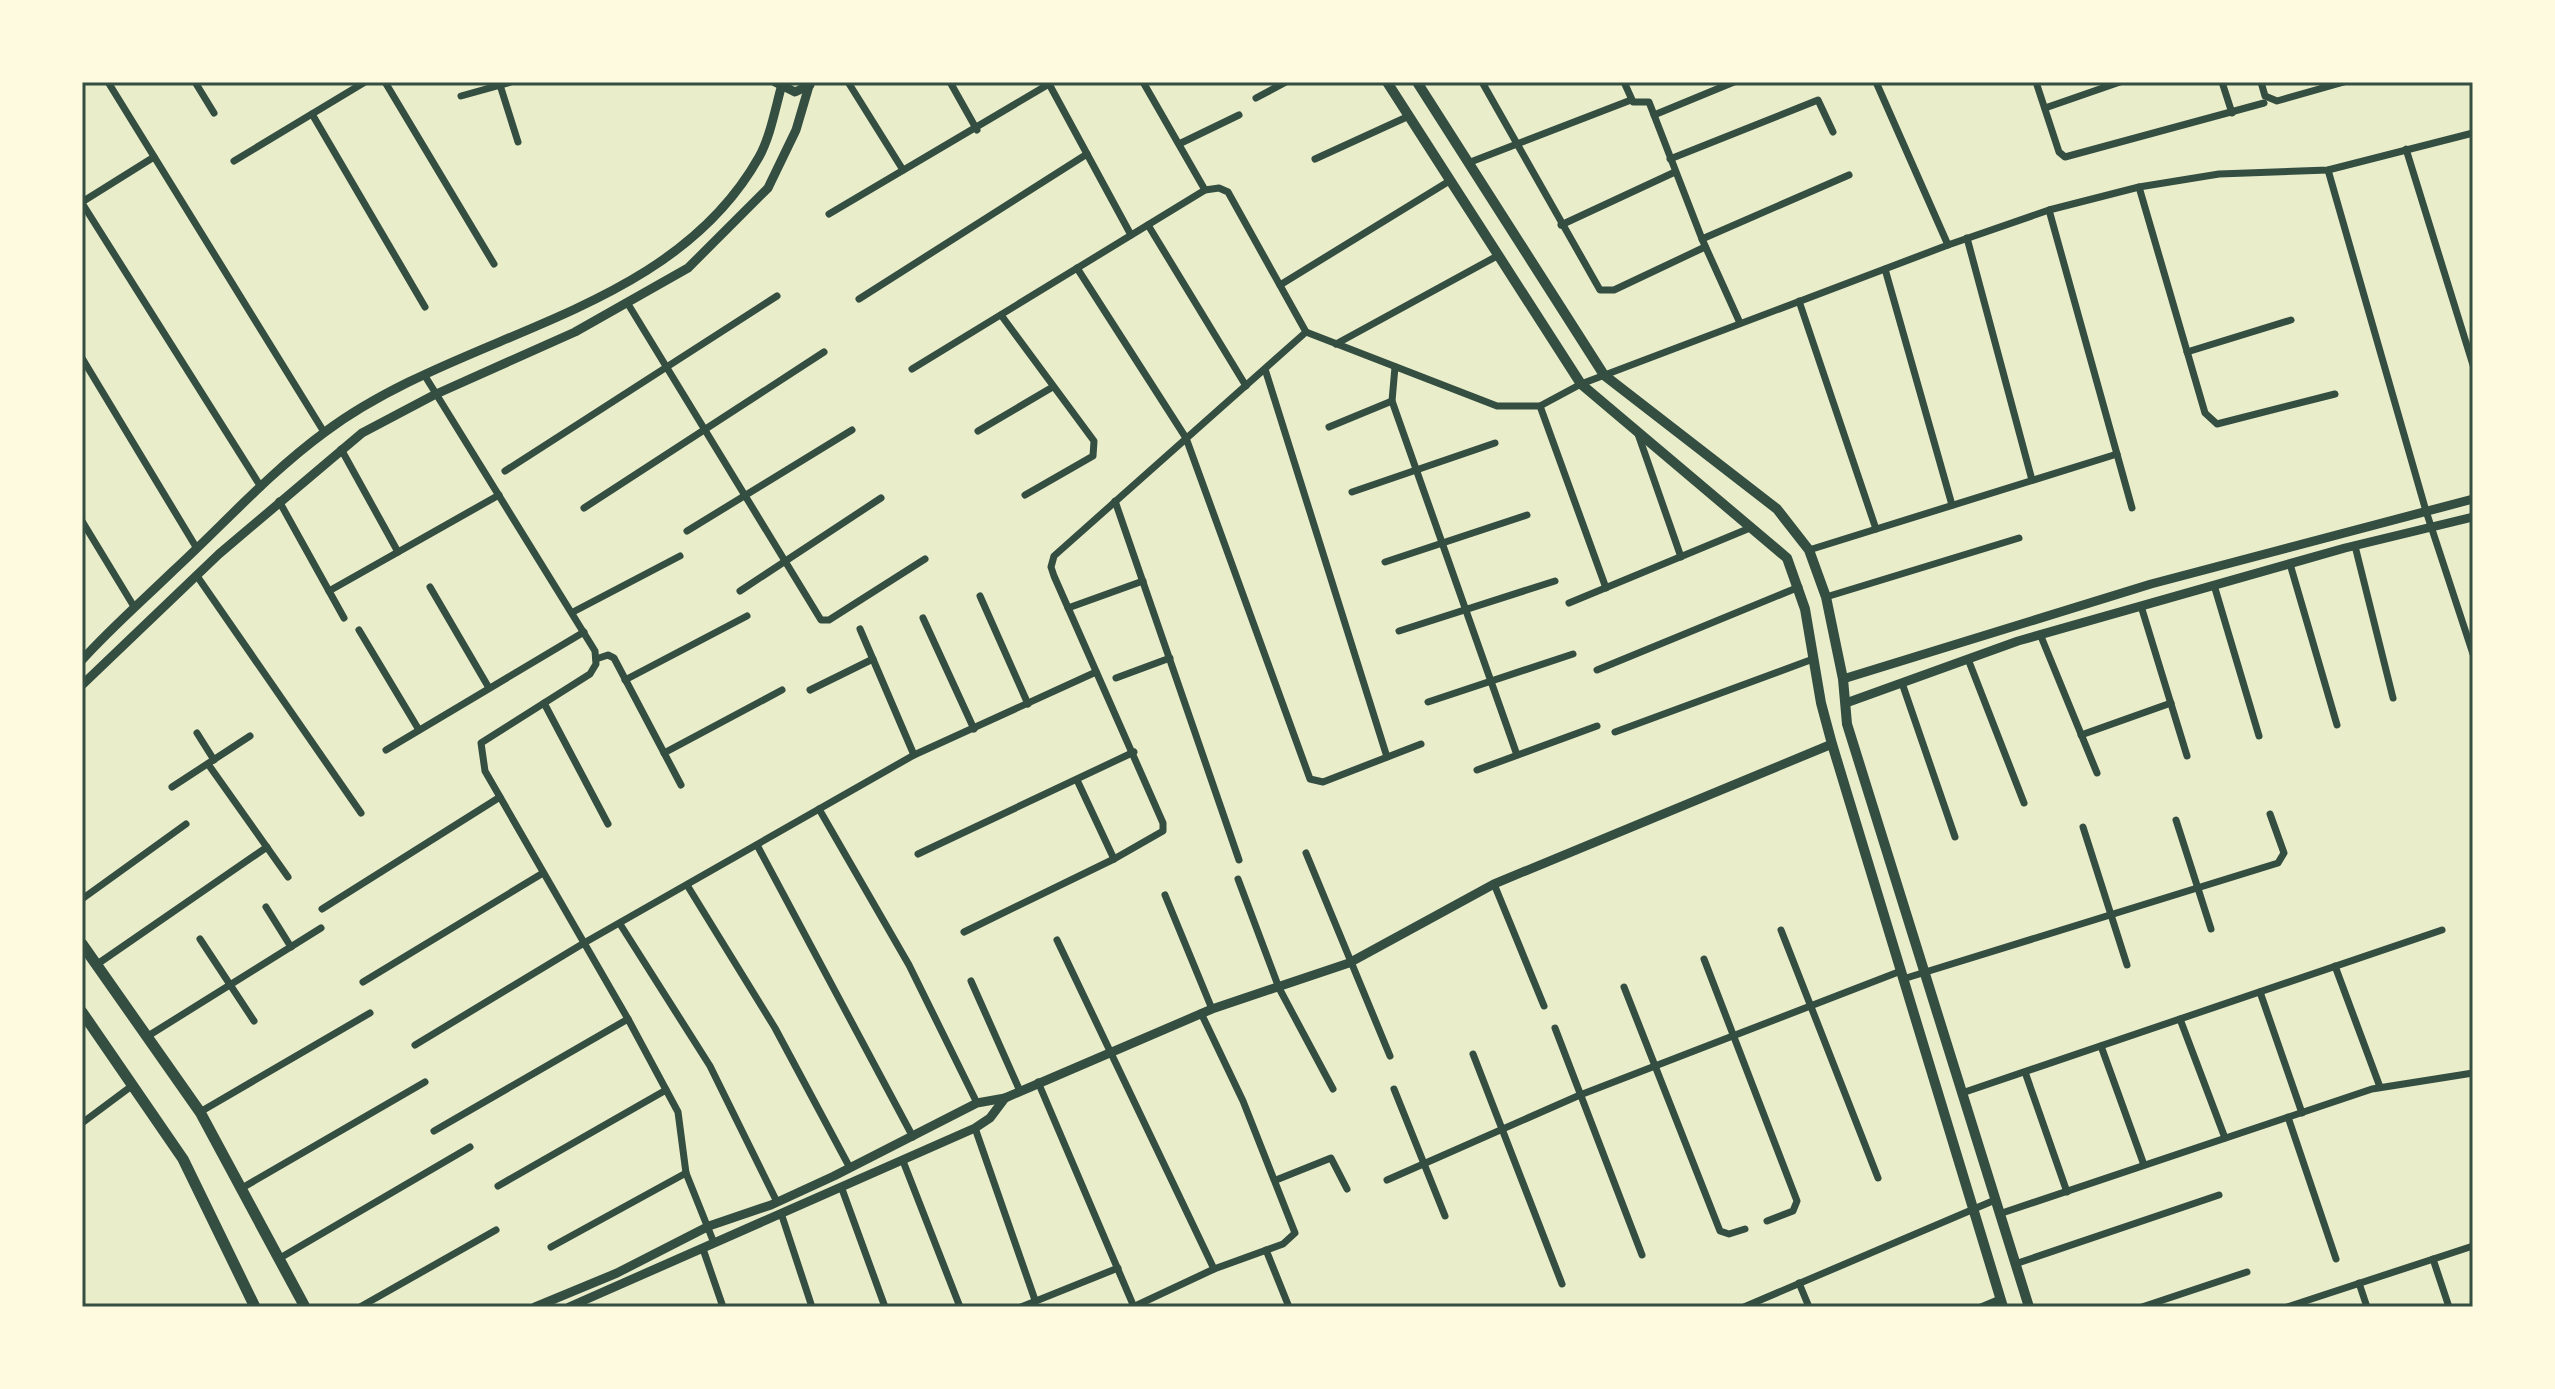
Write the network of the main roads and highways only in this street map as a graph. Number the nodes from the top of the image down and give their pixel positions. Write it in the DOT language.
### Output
graph roads {
  1 [pos="1387,82"];
  2 [pos="1417,82"];
  3 [pos="82,944"];
  4 [pos="83,1014"];
  5 [pos="2002,1303"];
  6 [pos="255,1307"];
  7 [pos="305,1307"];
  8 [pos="2029,1307"];
  1 -- 5 [label="main road"];
  2 -- 8 [label="main road"];
  3 -- 7 [label="main road"];
  4 -- 6 [label="main road"];
}
